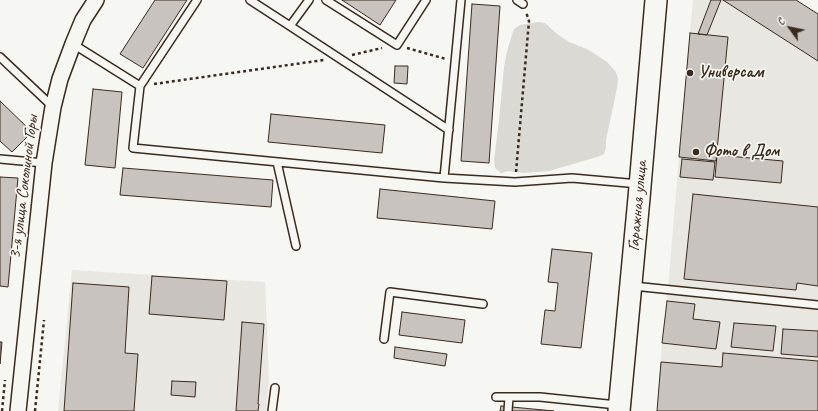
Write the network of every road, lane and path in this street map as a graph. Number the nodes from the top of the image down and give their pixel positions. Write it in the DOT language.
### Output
graph roads {
  1 [pos="96,0"];
  2 [pos="197,0"];
  3 [pos="250,0"];
  4 [pos="309,0"];
  5 [pos="326,0"];
  6 [pos="426,0"];
  7 [pos="461,0"];
  8 [pos="656,0"];
  9 [pos="520,2"];
  10 [pos="290,26"];
  11 [pos="73,44"];
  12 [pos="397,46"];
  13 [pos="0,57"];
  14 [pos="338,58"];
  15 [pos="455,62"];
  16 [pos="140,86"];
  17 [pos="53,106"];
  18 [pos="449,130"];
  19 [pos="0,159"];
  20 [pos="277,162"];
  21 [pos="44,163"];
  22 [pos="444,178"];
  23 [pos="515,182"];
  24 [pos="641,184"];
  25 [pos="296,246"];
  26 [pos="631,286"];
  27 [pos="483,304"];
  28 [pos="818,305"];
  29 [pos="44,319"];
  30 [pos="384,338"];
  31 [pos="275,388"];
  32 [pos="496,397"];
  33 [pos="509,397"];
  34 [pos="619,408"];
  35 [pos="18,411"];
  36 [pos="35,411"];
  37 [pos="272,411"];
  38 [pos="508,411"];
  1 -- 11 [label="street, 3-я улица Соколиной Горы"];
  2 -- 16 [label="lane"];
  3 -- 10 [label="lane"];
  4 -- 10 [label="lane"];
  5 -- 12 [label="lane"];
  6 -- 12 [label="lane"];
  7 -- 15 [label="lane"];
  8 -- 24 [label="street, Гаражная улица"];
  9 -- 23 [label="path"];
  10 -- 14 [label="lane"];
  11 -- 16 [label="lane"];
  11 -- 17 [label="street, 3-я улица Соколиной Горы"];
  12 -- 14 [label="path"];
  12 -- 15 [label="path"];
  13 -- 17 [label="lane"];
  14 -- 16 [label="path"];
  14 -- 18 [label="lane"];
  15 -- 18 [label="lane"];
  16 -- 20 [label="lane"];
  17 -- 21 [label="street, 3-я улица Соколиной Горы"];
  18 -- 22 [label="lane"];
  19 -- 21 [label="lane"];
  20 -- 22 [label="lane"];
  20 -- 25 [label="lane"];
  21 -- 35 [label="street, 3-я улица Соколиной Горы"];
  22 -- 23 [label="lane"];
  23 -- 24 [label="lane"];
  24 -- 26 [label="street, Гаражная улица"];
  26 -- 28 [label="lane"];
  26 -- 34 [label="street, Гаражная улица"];
  27 -- 30 [label="lane"];
  29 -- 36 [label="path"];
  31 -- 37 [label="lane"];
  32 -- 33 [label="lane"];
  33 -- 34 [label="lane"];
  33 -- 38 [label="lane"];
}
